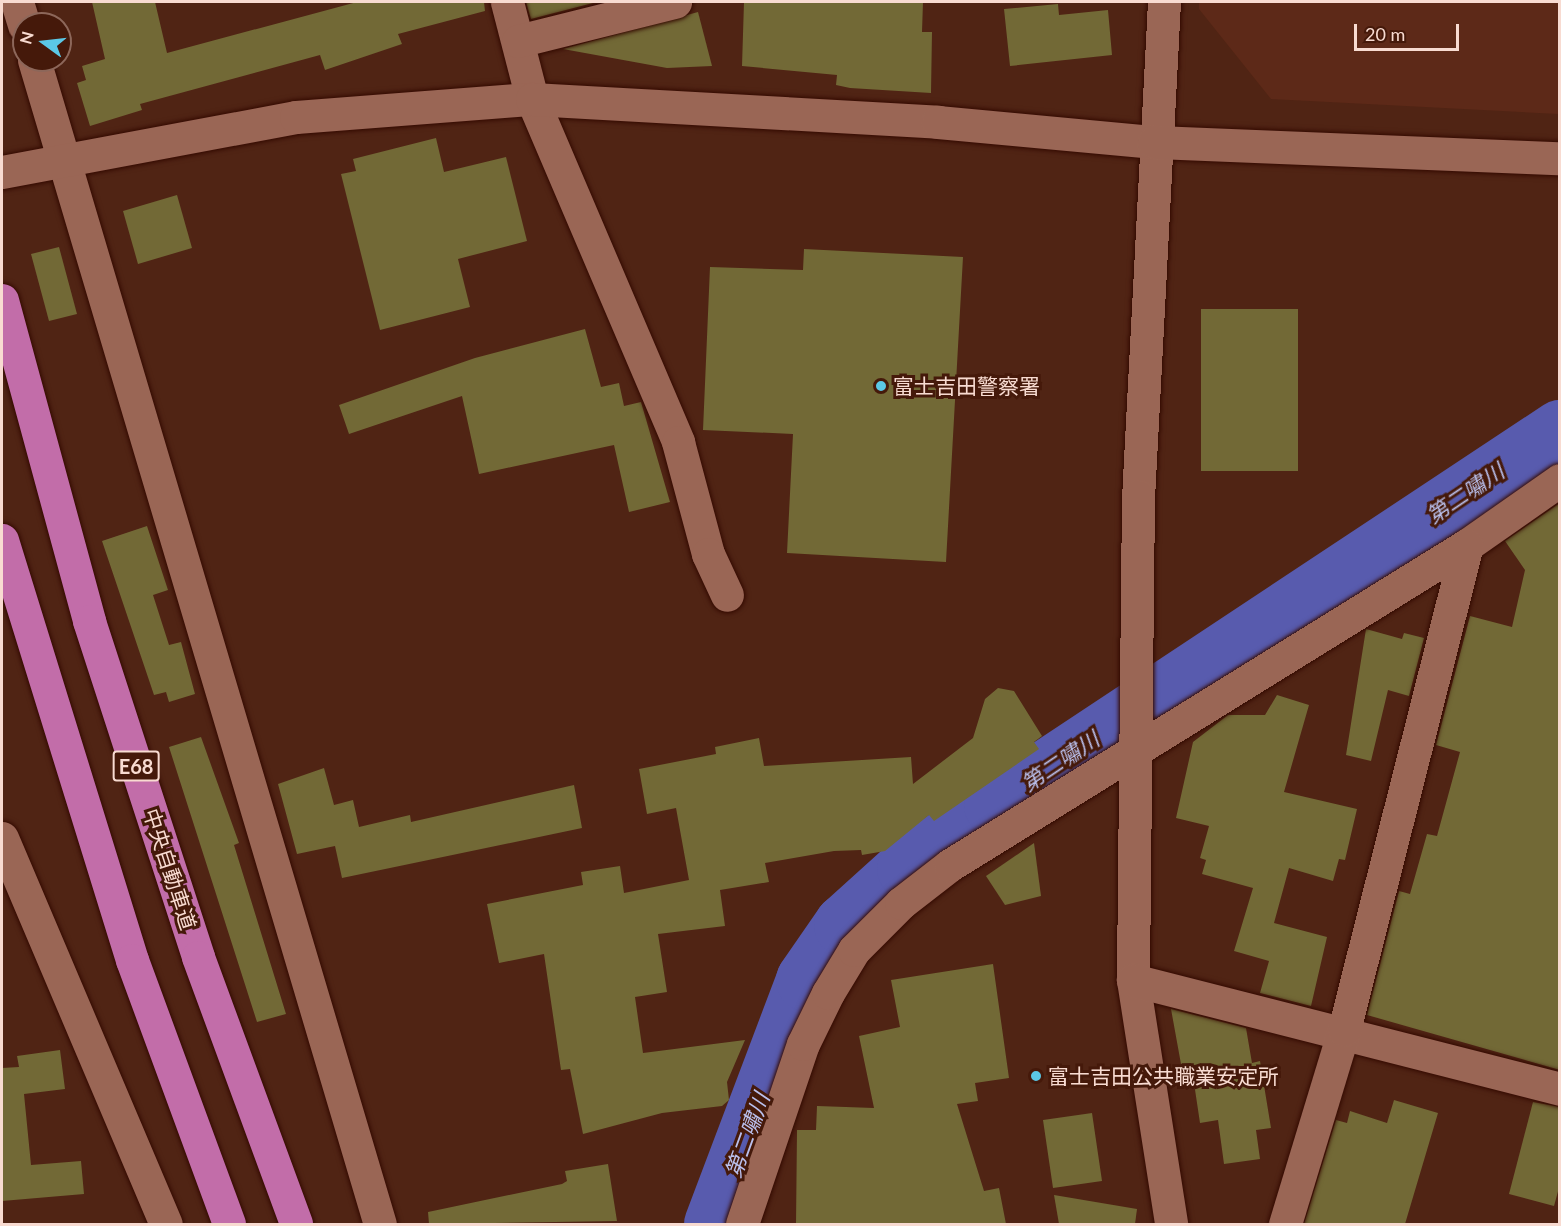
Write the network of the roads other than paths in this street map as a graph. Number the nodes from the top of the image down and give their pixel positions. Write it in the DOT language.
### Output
graph roads {
  1 [pos="507,2"];
  2 [pos="675,2"];
  3 [pos="1164,2"];
  4 [pos="518,41"];
  5 [pos="38,72"];
  6 [pos="532,99"];
  7 [pos="1154,142"];
  8 [pos="64,157"];
  9 [pos="1560,158"];
  10 [pos="2,172"];
  11 [pos="2,300"];
  12 [pos="1560,480"];
  13 [pos="2,540"];
  14 [pos="1467,544"];
  15 [pos="727,595"];
  16 [pos="1136,734"];
  17 [pos="2,837"];
  18 [pos="1133,980"];
  19 [pos="1344,1030"];
  20 [pos="1560,1089"];
  21 [pos="166,1224"];
  22 [pos="229,1224"];
  23 [pos="296,1224"];
  24 [pos="380,1224"];
  25 [pos="742,1224"];
  26 [pos="1171,1224"];
  27 [pos="1285,1224"];
  1 -- 4 [label="street"];
  2 -- 4 [label="street"];
  3 -- 7 [label="street"];
  4 -- 6 [label="street"];
  5 -- 8 [label="street"];
  6 -- 7 [label="street"];
  6 -- 8 [label="street"];
  6 -- 15 [label="street"];
  7 -- 9 [label="street"];
  7 -- 16 [label="street"];
  8 -- 10 [label="street"];
  8 -- 24 [label="street"];
  11 -- 23 [label="highway, 中央自動車道 / E68"];
  12 -- 14 [label="street"];
  13 -- 22 [label="highway"];
  14 -- 16 [label="street"];
  14 -- 19 [label="street"];
  16 -- 18 [label="street"];
  16 -- 25 [label="street"];
  17 -- 21 [label="street"];
  18 -- 19 [label="street"];
  18 -- 26 [label="street"];
  19 -- 20 [label="street"];
  19 -- 27 [label="street"];
}
